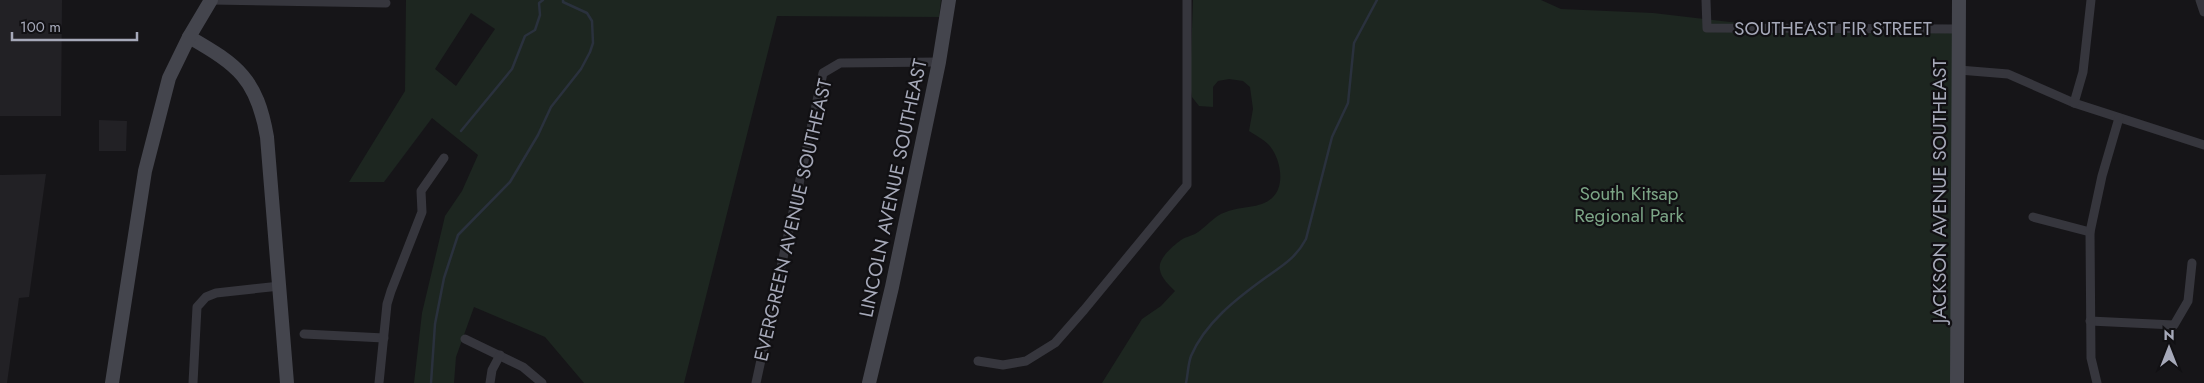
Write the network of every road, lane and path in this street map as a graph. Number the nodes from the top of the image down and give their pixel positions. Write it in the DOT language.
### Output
graph roads {
  1 [pos="211,0"];
  2 [pos="948,0"];
  3 [pos="1187,0"];
  4 [pos="1706,0"];
  5 [pos="1959,0"];
  6 [pos="2091,0"];
  7 [pos="2200,0"];
  8 [pos="386,3"];
  9 [pos="2204,12"];
  10 [pos="1959,29"];
  11 [pos="189,37"];
  12 [pos="939,62"];
  13 [pos="1959,70"];
  14 [pos="2074,103"];
  15 [pos="2119,118"];
  16 [pos="2204,145"];
  17 [pos="444,158"];
  18 [pos="2033,217"];
  19 [pos="2090,232"];
  20 [pos="2192,263"];
  21 [pos="280,286"];
  22 [pos="2090,321"];
  23 [pos="304,334"];
  24 [pos="384,338"];
  25 [pos="465,339"];
  26 [pos="500,355"];
  27 [pos="978,361"];
  28 [pos="112,383"];
  29 [pos="193,383"];
  30 [pos="287,383"];
  31 [pos="379,383"];
  32 [pos="490,383"];
  33 [pos="542,383"];
  34 [pos="756,383"];
  35 [pos="869,383"];
  36 [pos="1957,383"];
  37 [pos="2097,383"];
  1 -- 8 [label="street"];
  1 -- 11 [label="street"];
  2 -- 12 [label="street, LINCOLN AVENUE SOUTHEAST"];
  3 -- 27 [label="street"];
  4 -- 10 [label="street, SOUTHEAST FIR STREET"];
  5 -- 10 [label="street, JACKSON AVENUE SOUTHEAST"];
  6 -- 14 [label="street"];
  7 -- 9 [label="street"];
  10 -- 13 [label="street, JACKSON AVENUE SOUTHEAST"];
  11 -- 21 [label="street"];
  11 -- 28 [label="street"];
  12 -- 34 [label="street, EVERGREEN AVENUE SOUTHEAST"];
  12 -- 35 [label="street, LINCOLN AVENUE SOUTHEAST"];
  13 -- 14 [label="street"];
  13 -- 36 [label="street, JACKSON AVENUE SOUTHEAST"];
  14 -- 15 [label="street"];
  15 -- 16 [label="street"];
  15 -- 19 [label="street"];
  17 -- 24 [label="street"];
  18 -- 19 [label="street"];
  19 -- 22 [label="street"];
  20 -- 22 [label="street"];
  21 -- 29 [label="street"];
  21 -- 30 [label="street"];
  22 -- 37 [label="street"];
  23 -- 24 [label="street"];
  24 -- 31 [label="street"];
  25 -- 26 [label="street"];
  26 -- 32 [label="street"];
  26 -- 33 [label="street"];
}
